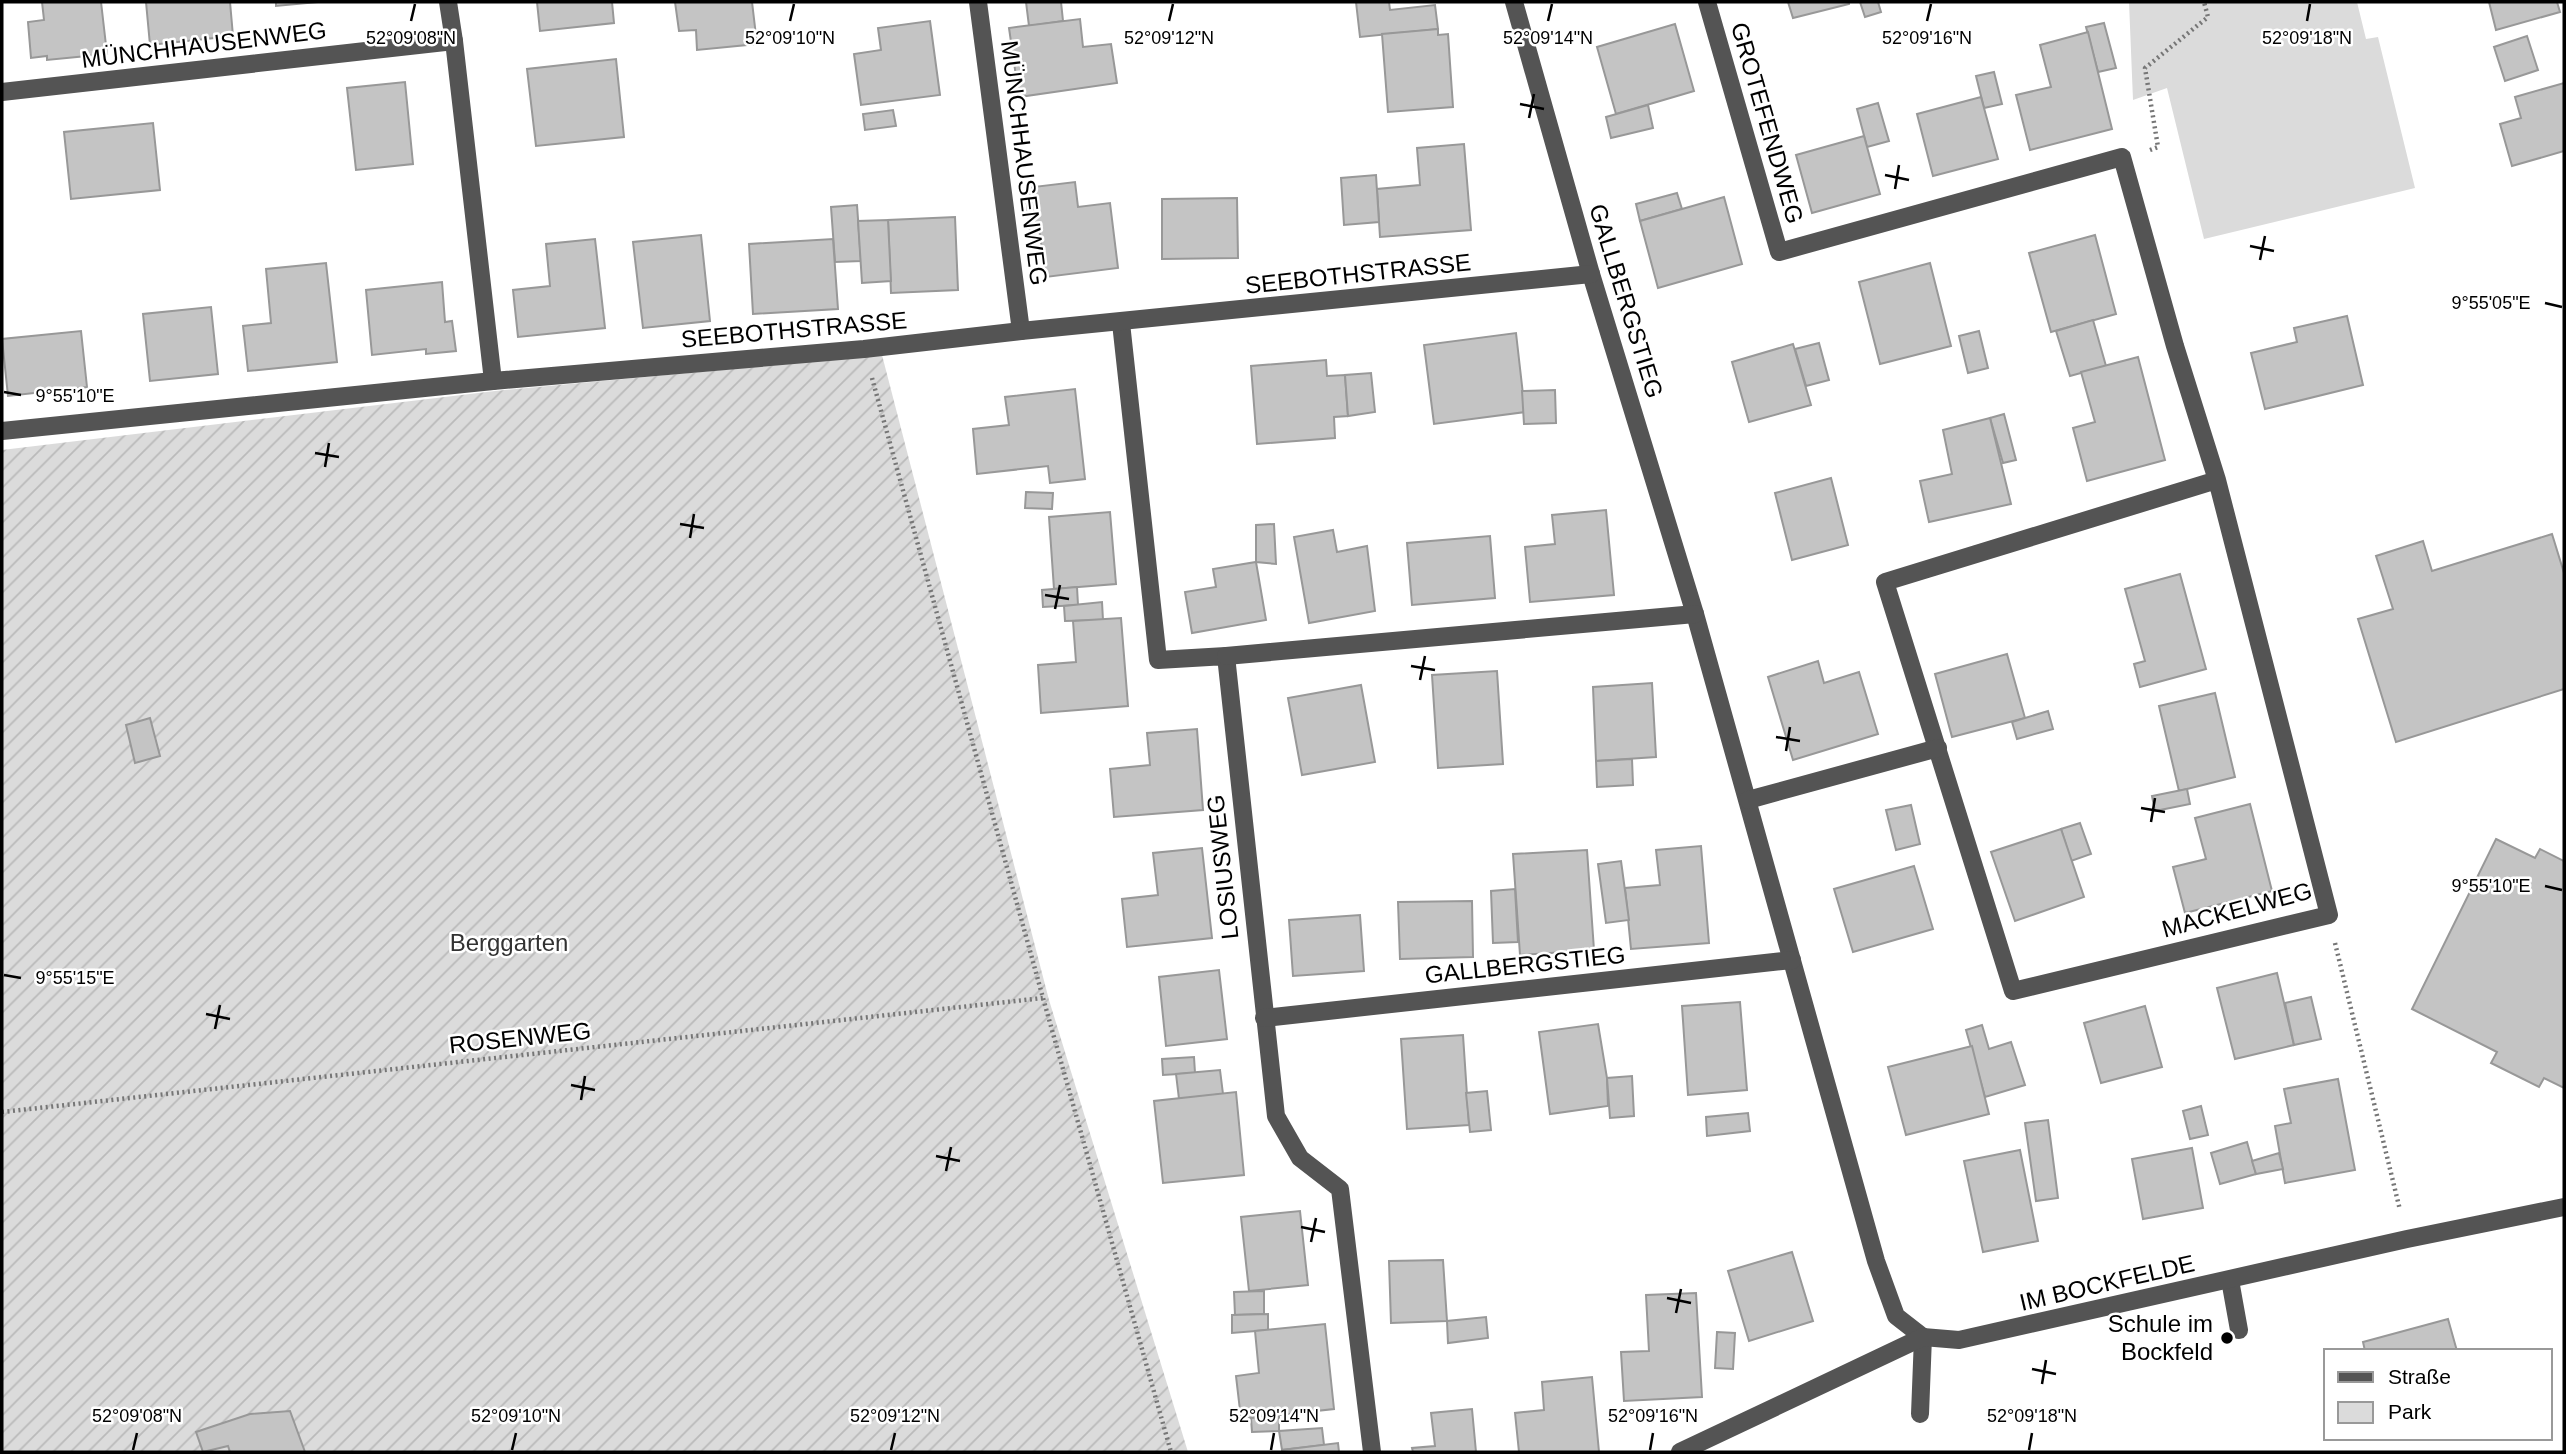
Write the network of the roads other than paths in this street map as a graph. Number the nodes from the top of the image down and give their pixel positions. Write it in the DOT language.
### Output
graph roads {
  1 [pos="448,2"];
  2 [pos="978,2"];
  3 [pos="1514,2"];
  4 [pos="1707,2"];
  5 [pos="454,41"];
  6 [pos="2,92"];
  7 [pos="1591,274"];
  8 [pos="1121,323"];
  9 [pos="1021,331"];
  10 [pos="2175,346"];
  11 [pos="493,381"];
  12 [pos="2,431"];
  13 [pos="2217,480"];
  14 [pos="1695,614"];
  15 [pos="1226,656"];
  16 [pos="1938,748"];
  17 [pos="1748,800"];
  18 [pos="1792,960"];
  19 [pos="1264,1018"];
  20 [pos="2564,1207"];
  21 [pos="2230,1280"];
  22 [pos="2239,1330"];
  23 [pos="1923,1337"];
  24 [pos="1920,1414"];
  25 [pos="1372,1452"];
  26 [pos="1680,1452"];
  1 -- 5 [label="street"];
  2 -- 9 [label="street, MÜNCHHAUSENWEG"];
  3 -- 7 [label="street, GALLBERGSTIEG"];
  4 -- 10 [label="street, GROTEFENDWEG"];
  5 -- 6 [label="street, MÜNCHHAUSENWEG"];
  5 -- 11 [label="street"];
  7 -- 8 [label="street, SEEBOTHSTRASSE"];
  7 -- 14 [label="street, GALLBERGSTIEG"];
  8 -- 9 [label="street, SEEBOTHSTRASSE"];
  8 -- 15 [label="street"];
  9 -- 11 [label="street, SEEBOTHSTRASSE"];
  10 -- 13 [label="street, MACKELWEG"];
  11 -- 12 [label="street, SEEBOTHSTRASSE"];
  13 -- 16 [label="street, MACKELWEG"];
  13 -- 16 [label="street, MACKELWEG"];
  14 -- 15 [label="street"];
  14 -- 17 [label="street, GALLBERGSTIEG"];
  15 -- 19 [label="street, LOSIUSWEG"];
  16 -- 17 [label="street"];
  17 -- 18 [label="street, GALLBERGSTIEG"];
  18 -- 19 [label="street, GALLBERGSTIEG"];
  18 -- 23 [label="street, GALLBERGSTIEG"];
  19 -- 25 [label="street, LOSIUSWEG"];
  20 -- 21 [label="street, IM BOCKFELDE"];
  21 -- 22 [label="street"];
  21 -- 23 [label="street, IM BOCKFELDE"];
  23 -- 24 [label="street"];
  23 -- 26 [label="street"];
}
